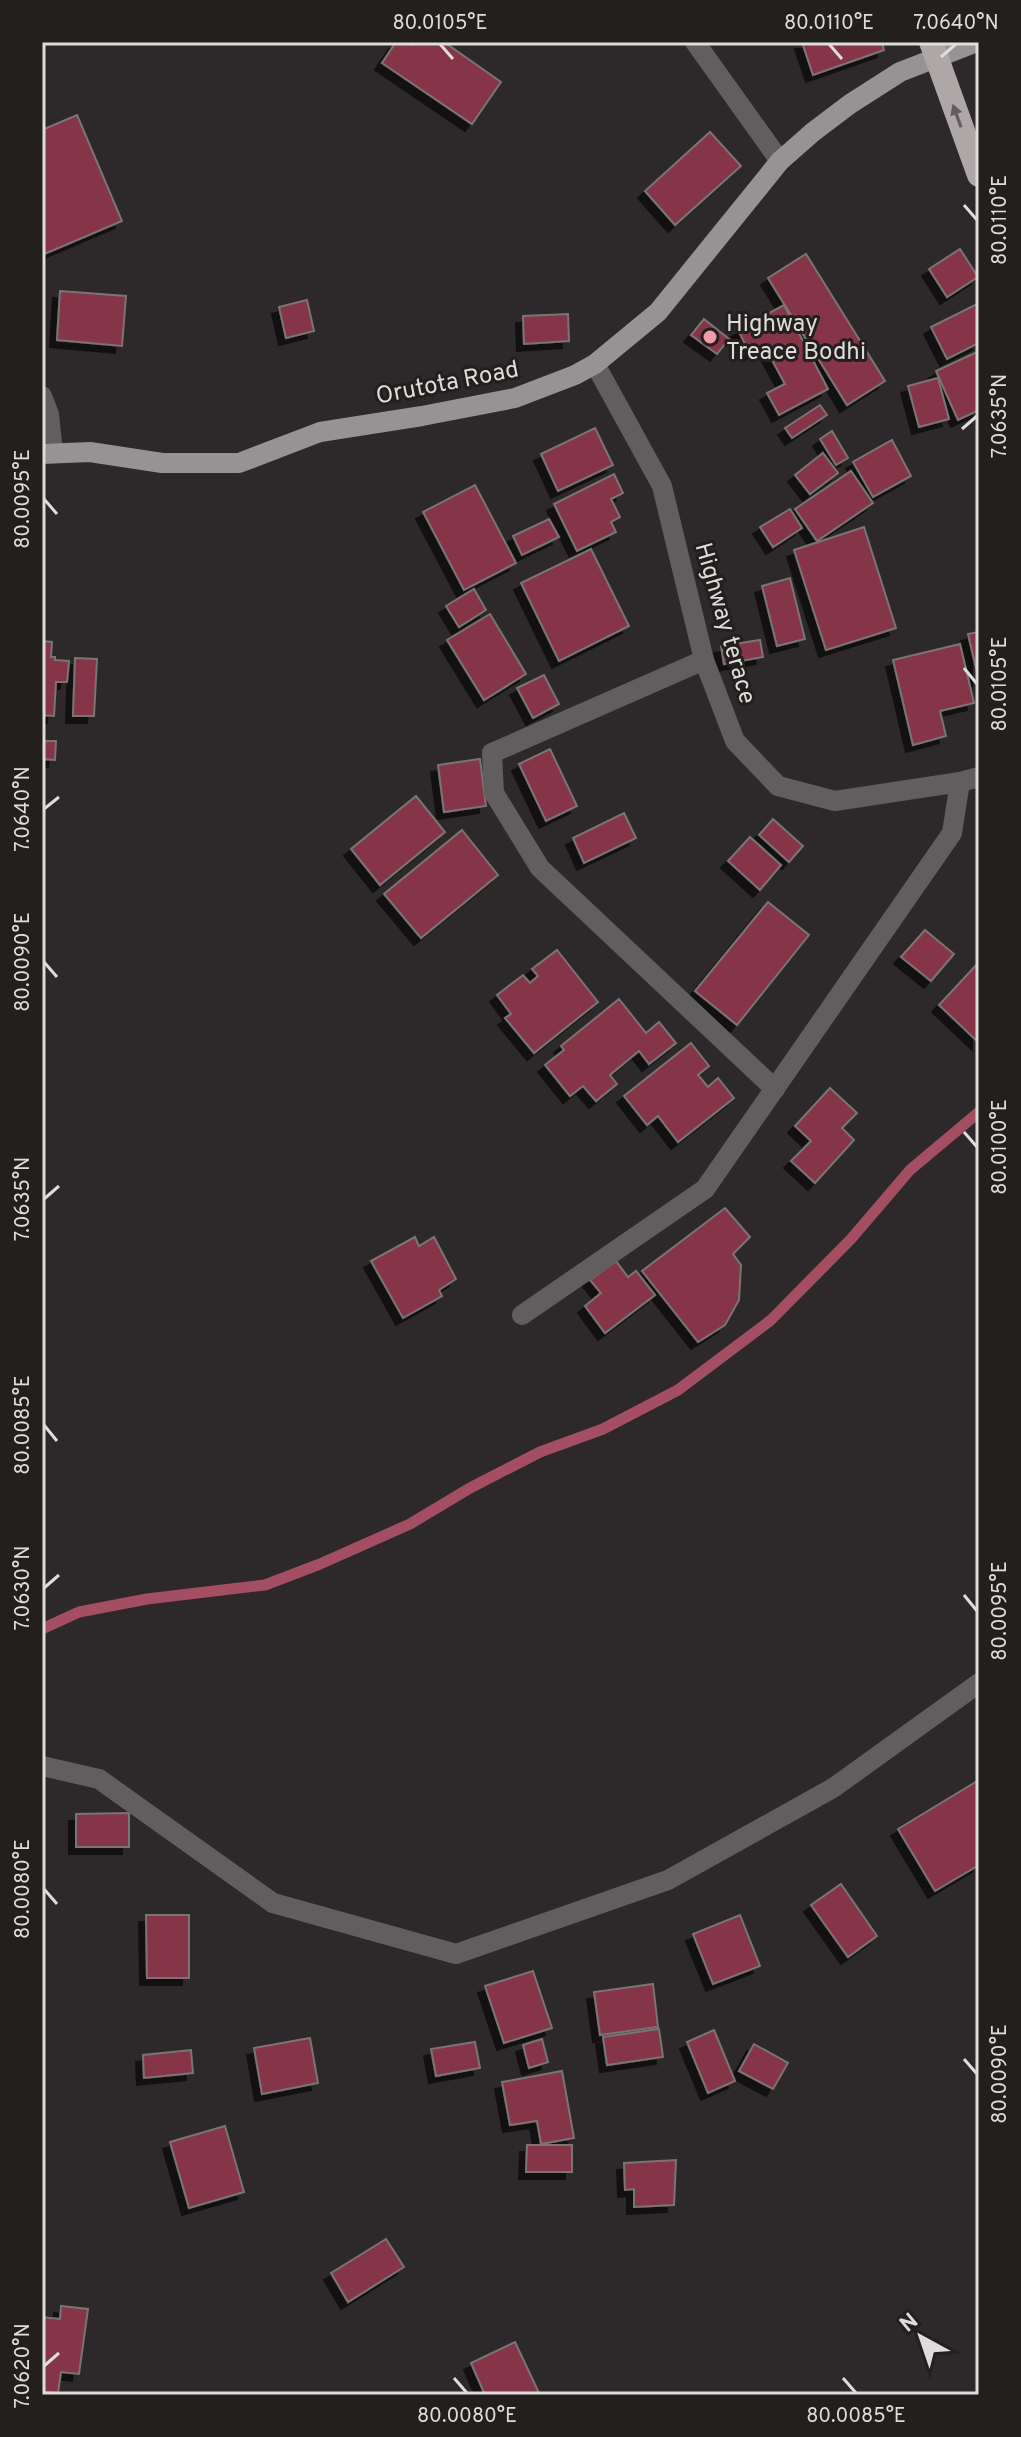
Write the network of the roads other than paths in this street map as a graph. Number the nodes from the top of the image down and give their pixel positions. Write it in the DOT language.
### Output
graph roads {
  1 [pos="695,42"];
  2 [pos="977,42"];
  3 [pos="934,50"];
  4 [pos="780,161"];
  5 [pos="979,175"];
  6 [pos="595,364"];
  7 [pos="42,396"];
  8 [pos="48,453"];
  9 [pos="704,660"];
  10 [pos="969,779"];
  11 [pos="775,1089"];
  12 [pos="522,1315"];
  13 [pos="979,1683"];
  14 [pos="43,1769"];
  1 -- 4 [label="street"];
  2 -- 3 [label="main road, Orutota Road"];
  3 -- 4 [label="main road, Orutota Road"];
  5 -- 3 [label="highway, one-way"];
  4 -- 6 [label="main road, Orutota Road"];
  6 -- 8 [label="main road, Orutota Road"];
  6 -- 9 [label="street, Highway terace"];
  7 -- 8 [label="street"];
  9 -- 10 [label="street, Highway terace"];
  9 -- 11 [label="street"];
  10 -- 11 [label="street"];
  11 -- 12 [label="street"];
  13 -- 14 [label="street"];
}
